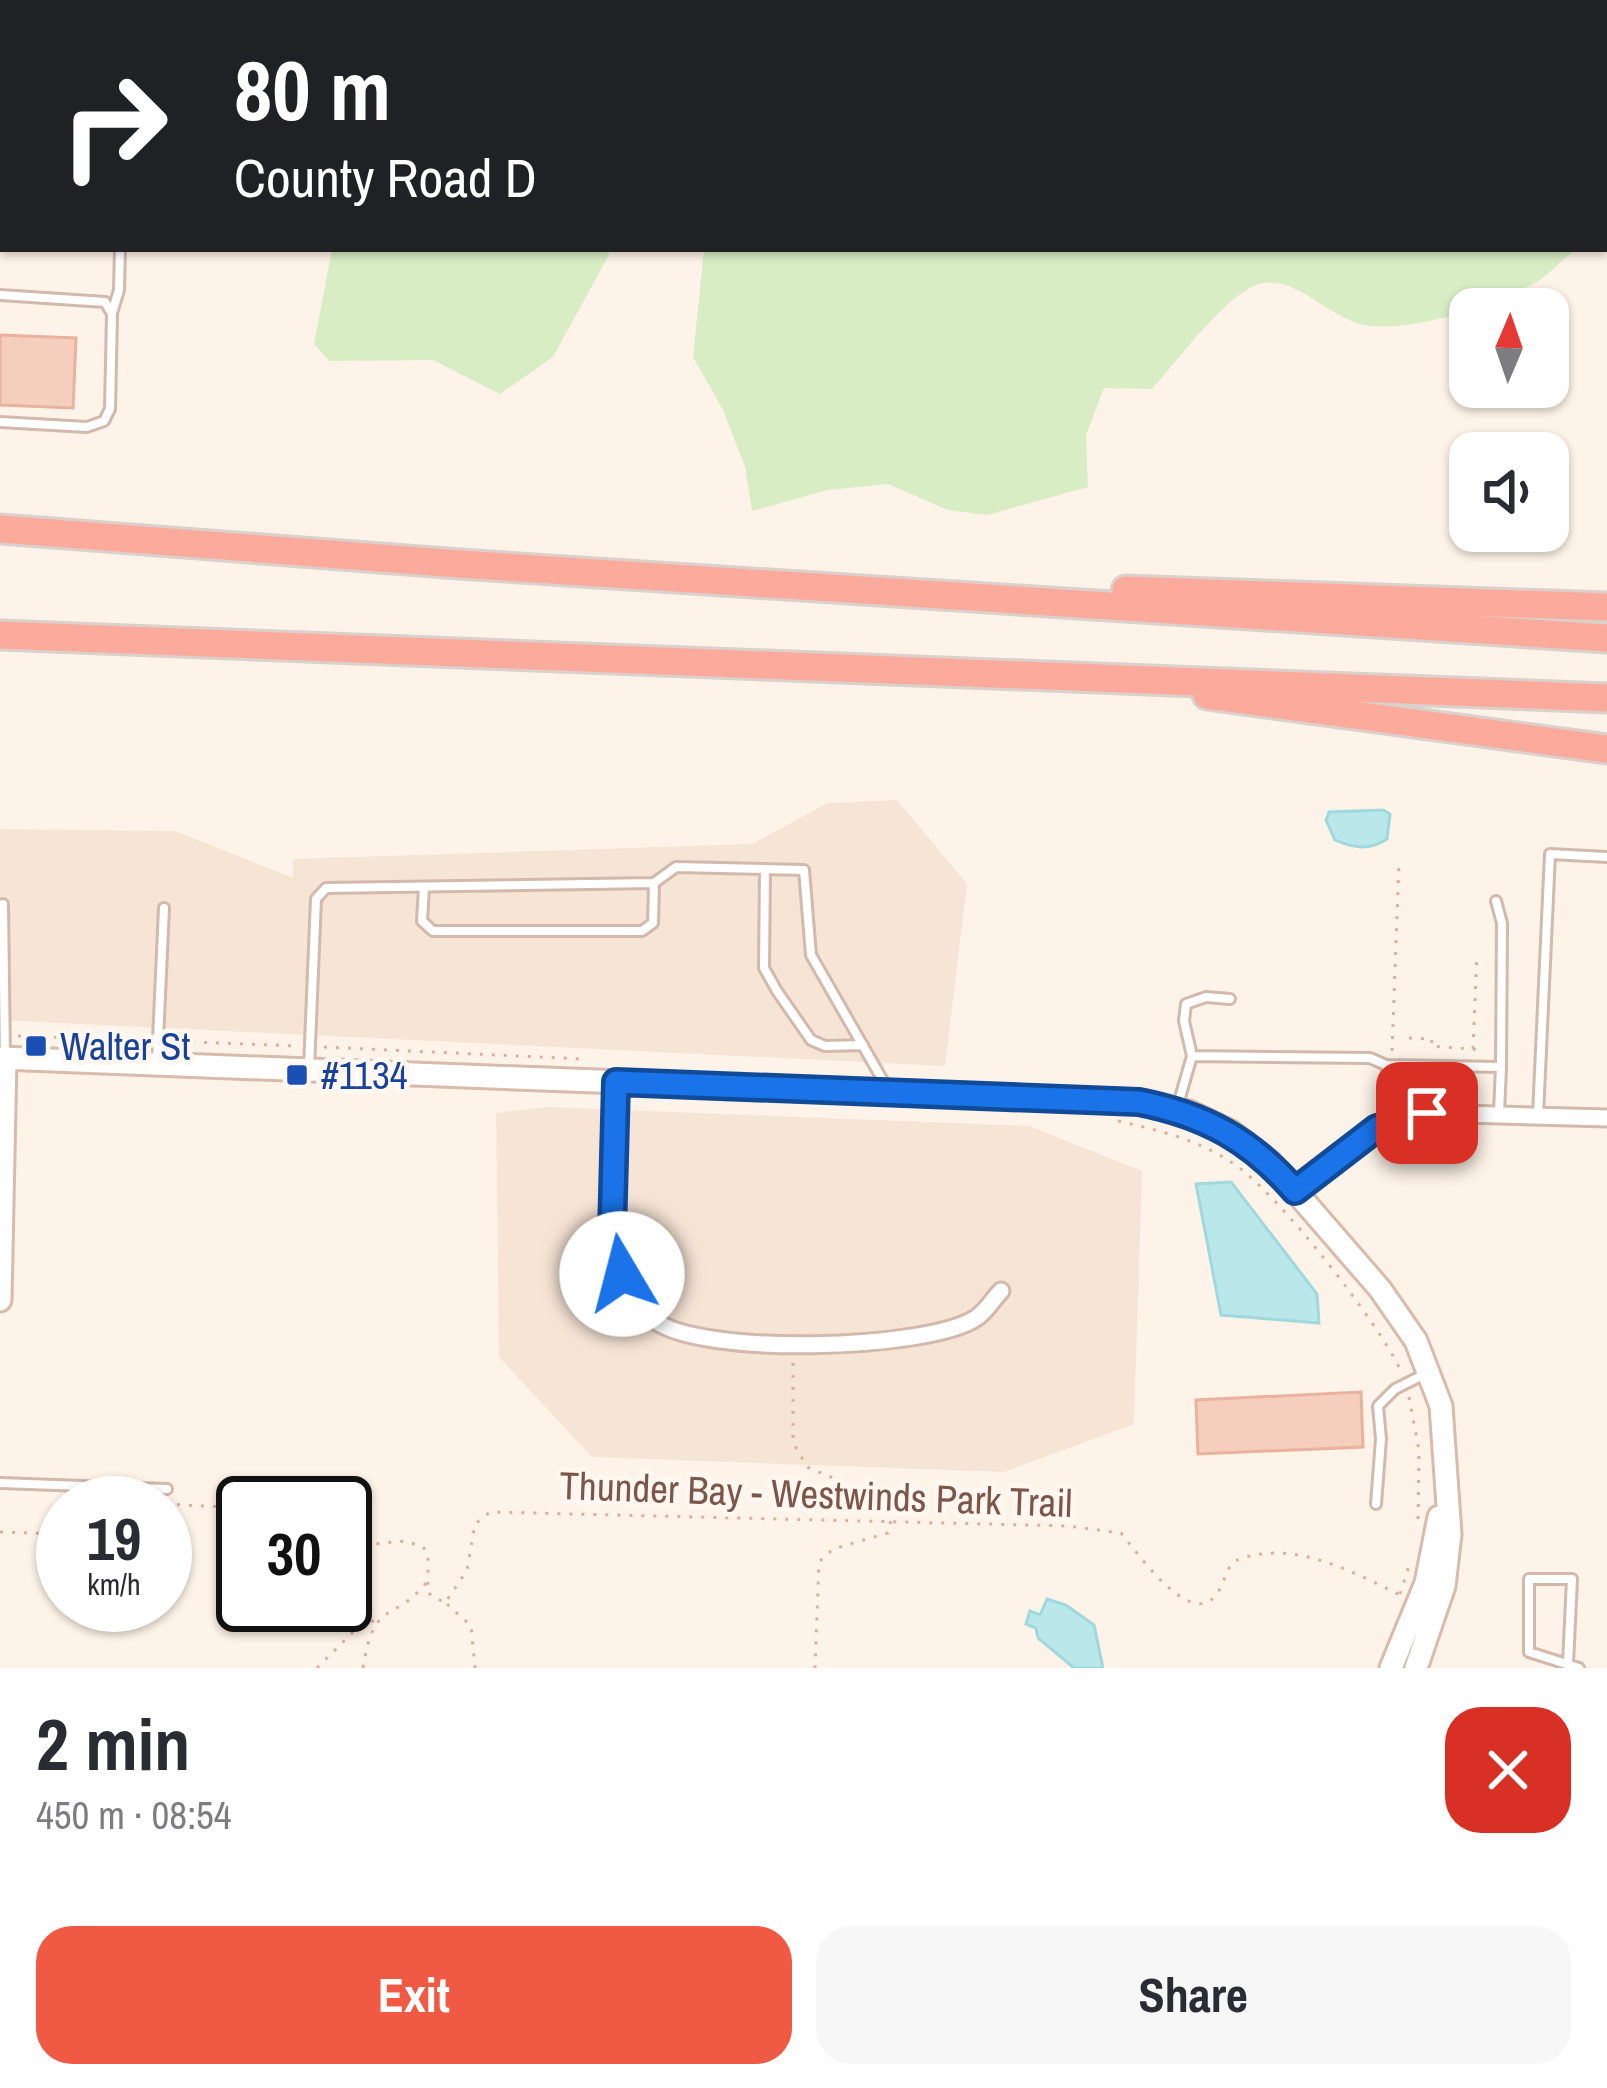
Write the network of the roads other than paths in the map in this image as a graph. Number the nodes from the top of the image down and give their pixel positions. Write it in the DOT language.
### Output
graph roads {
  1 [pos="120,252"];
  2 [pos="0,295"];
  3 [pos="112,314"];
  4 [pos="0,422"];
  5 [pos="0,529"];
  6 [pos="719,582"];
  7 [pos="1607,607"];
  8 [pos="0,634"];
  9 [pos="1607,638"];
  10 [pos="1133,679"];
  11 [pos="1607,698"];
  12 [pos="1607,749"];
  13 [pos="1607,857"];
  14 [pos="765,869"];
  15 [pos="654,883"];
  16 [pos="424,887"];
  17 [pos="1496,902"];
  18 [pos="3,904"];
  19 [pos="164,908"];
  20 [pos="1230,999"];
  21 [pos="863,1046"];
  22 [pos="1192,1056"];
  23 [pos="2,1058"];
  24 [pos="157,1064"];
  25 [pos="1389,1065"];
  26 [pos="1501,1067"];
  27 [pos="309,1070"];
  28 [pos="616,1082"];
  29 [pos="890,1092"];
  30 [pos="1176,1110"];
  31 [pos="1498,1115"];
  32 [pos="1538,1116"];
  33 [pos="1607,1118"];
  34 [pos="1399,1121"];
  35 [pos="1295,1191"];
  36 [pos="1000,1291"];
  37 [pos="0,1300"];
  38 [pos="1428,1372"];
  39 [pos="1444,1481"];
  40 [pos="0,1484"];
  41 [pos="36,1485"];
  42 [pos="1376,1504"];
  43 [pos="1568,1664"];
  44 [pos="1391,1668"];
  45 [pos="1416,1668"];
  46 [pos="1579,1668"];
  1 -- 3 [label="lane"];
  2 -- 3 [label="lane"];
  3 -- 4 [label="lane"];
  5 -- 6 [label="highway"];
  6 -- 7 [label="highway"];
  6 -- 9 [label="highway"];
  8 -- 10 [label="highway"];
  10 -- 11 [label="highway"];
  10 -- 12 [label="highway"];
  13 -- 32 [label="lane"];
  14 -- 15 [label="lane"];
  14 -- 21 [label="lane"];
  14 -- 21 [label="lane"];
  15 -- 16 [label="lane"];
  15 -- 16 [label="lane"];
  16 -- 27 [label="lane"];
  17 -- 26 [label="lane"];
  18 -- 23 [label="lane"];
  19 -- 24 [label="lane"];
  20 -- 22 [label="lane"];
  21 -- 29 [label="lane"];
  22 -- 25 [label="lane"];
  22 -- 30 [label="lane"];
  23 -- 24 [label="street"];
  23 -- 37 [label="street"];
  24 -- 27 [label="street"];
  25 -- 26 [label="lane"];
  25 -- 34 [label="lane"];
  26 -- 31 [label="lane"];
  27 -- 28 [label="street"];
  28 -- 29 [label="street"];
  28 -- 36 [label="street"];
  29 -- 30 [label="street"];
  30 -- 35 [label="street"];
  31 -- 32 [label="street"];
  31 -- 34 [label="street"];
  32 -- 33 [label="street"];
  34 -- 35 [label="street"];
  35 -- 38 [label="street"];
  38 -- 39 [label="street"];
  38 -- 42 [label="lane"];
  39 -- 44 [label="street"];
  39 -- 45 [label="street"];
  40 -- 41 [label="lane"];
  43 -- 43 [label="lane"];
  43 -- 46 [label="lane"];
}
